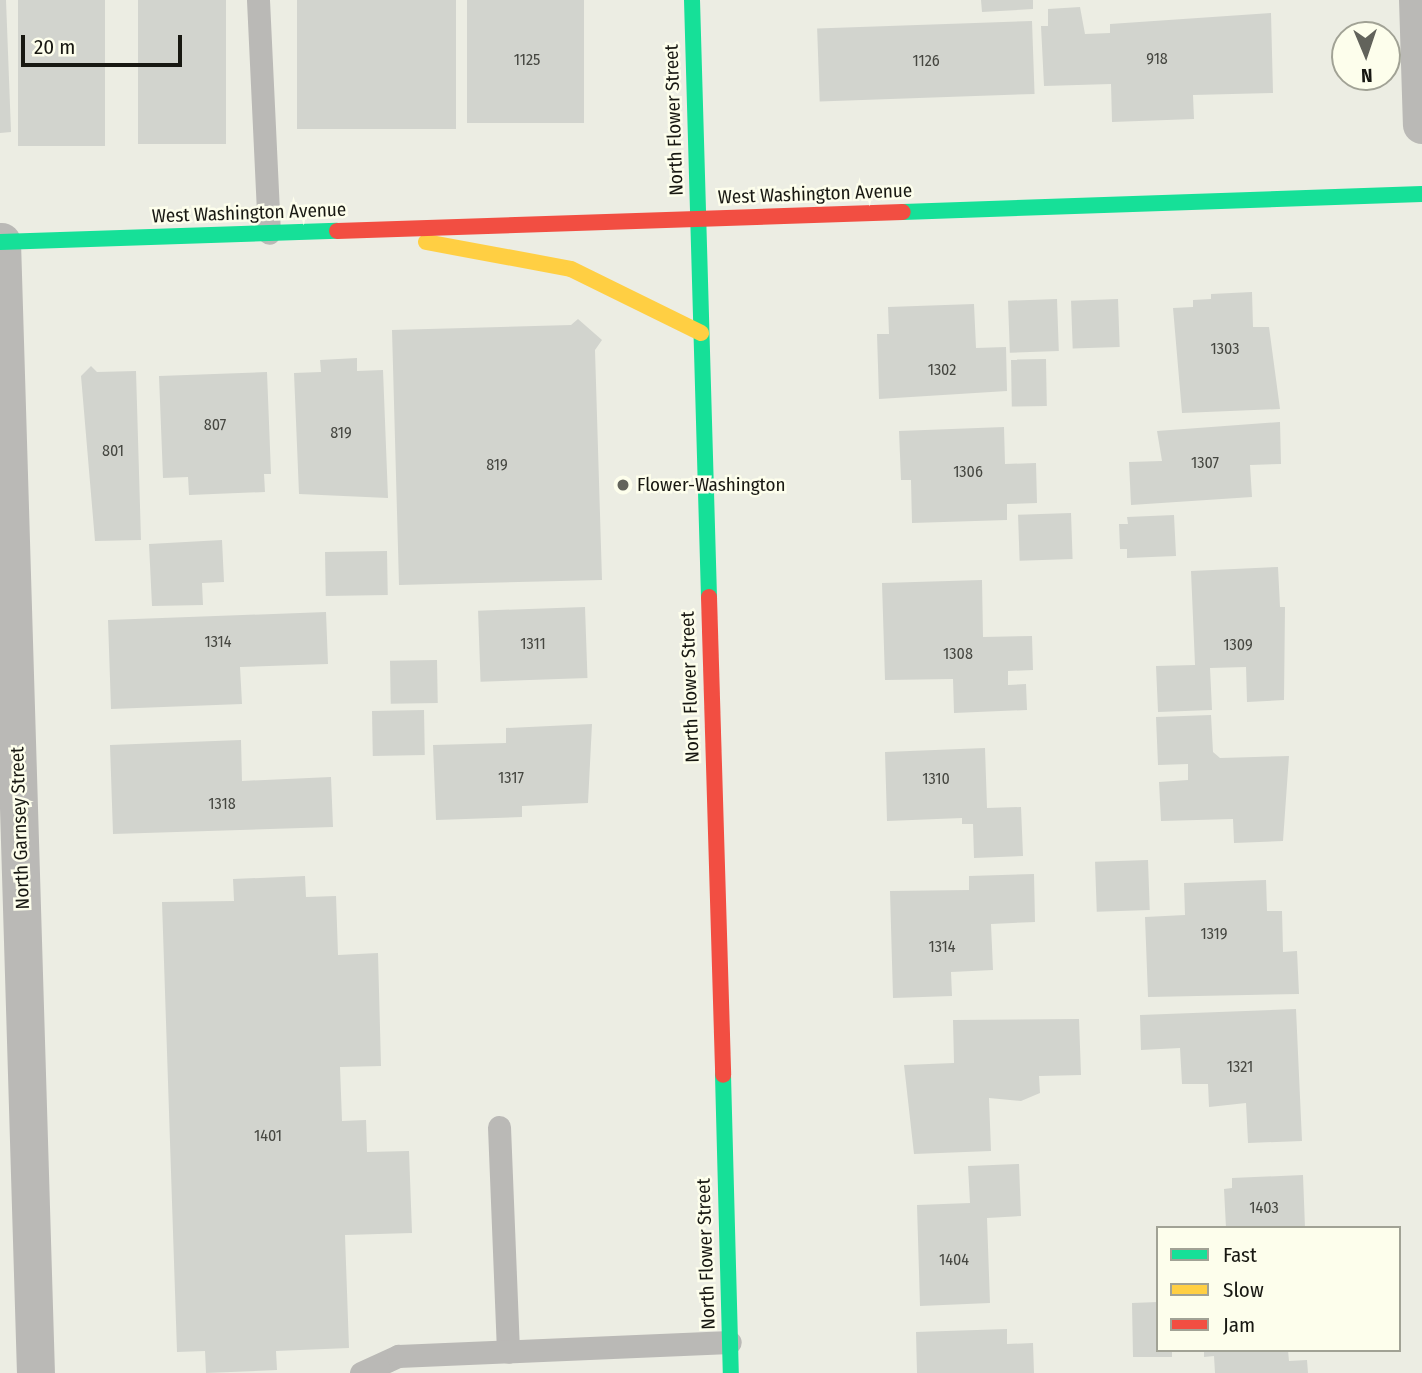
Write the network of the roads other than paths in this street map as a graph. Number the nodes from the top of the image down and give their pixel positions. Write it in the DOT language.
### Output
graph roads {
  1 [pos="258,0"];
  2 [pos="692,0"];
  3 [pos="1418,0"];
  4 [pos="1422,125"];
  5 [pos="1422,194"];
  6 [pos="697,218"];
  7 [pos="374,231"];
  8 [pos="269,233"];
  9 [pos="1,242"];
  10 [pos="701,333"];
  11 [pos="9,764"];
  12 [pos="499,1127"];
  13 [pos="730,1342"];
  14 [pos="508,1352"];
  15 [pos="36,1373"];
  16 [pos="360,1373"];
  17 [pos="731,1373"];
  1 -- 8 [label="lane"];
  2 -- 6 [label="main road, North Flower Street"];
  3 -- 4 [label="street"];
  5 -- 6 [label="main road, West Washington Avenue"];
  6 -- 7 [label="main road, West Washington Avenue"];
  6 -- 10 [label="main road, North Flower Street"];
  7 -- 8 [label="main road, West Washington Avenue"];
  7 -- 10 [label="main road"];
  8 -- 9 [label="main road, West Washington Avenue"];
  9 -- 11 [label="street, North Garnsey Street"];
  10 -- 13 [label="main road, North Flower Street"];
  11 -- 15 [label="street, North Garnsey Street"];
  12 -- 14 [label="lane"];
  13 -- 14 [label="lane"];
  13 -- 17 [label="main road, North Flower Street"];
  14 -- 16 [label="lane"];
}
